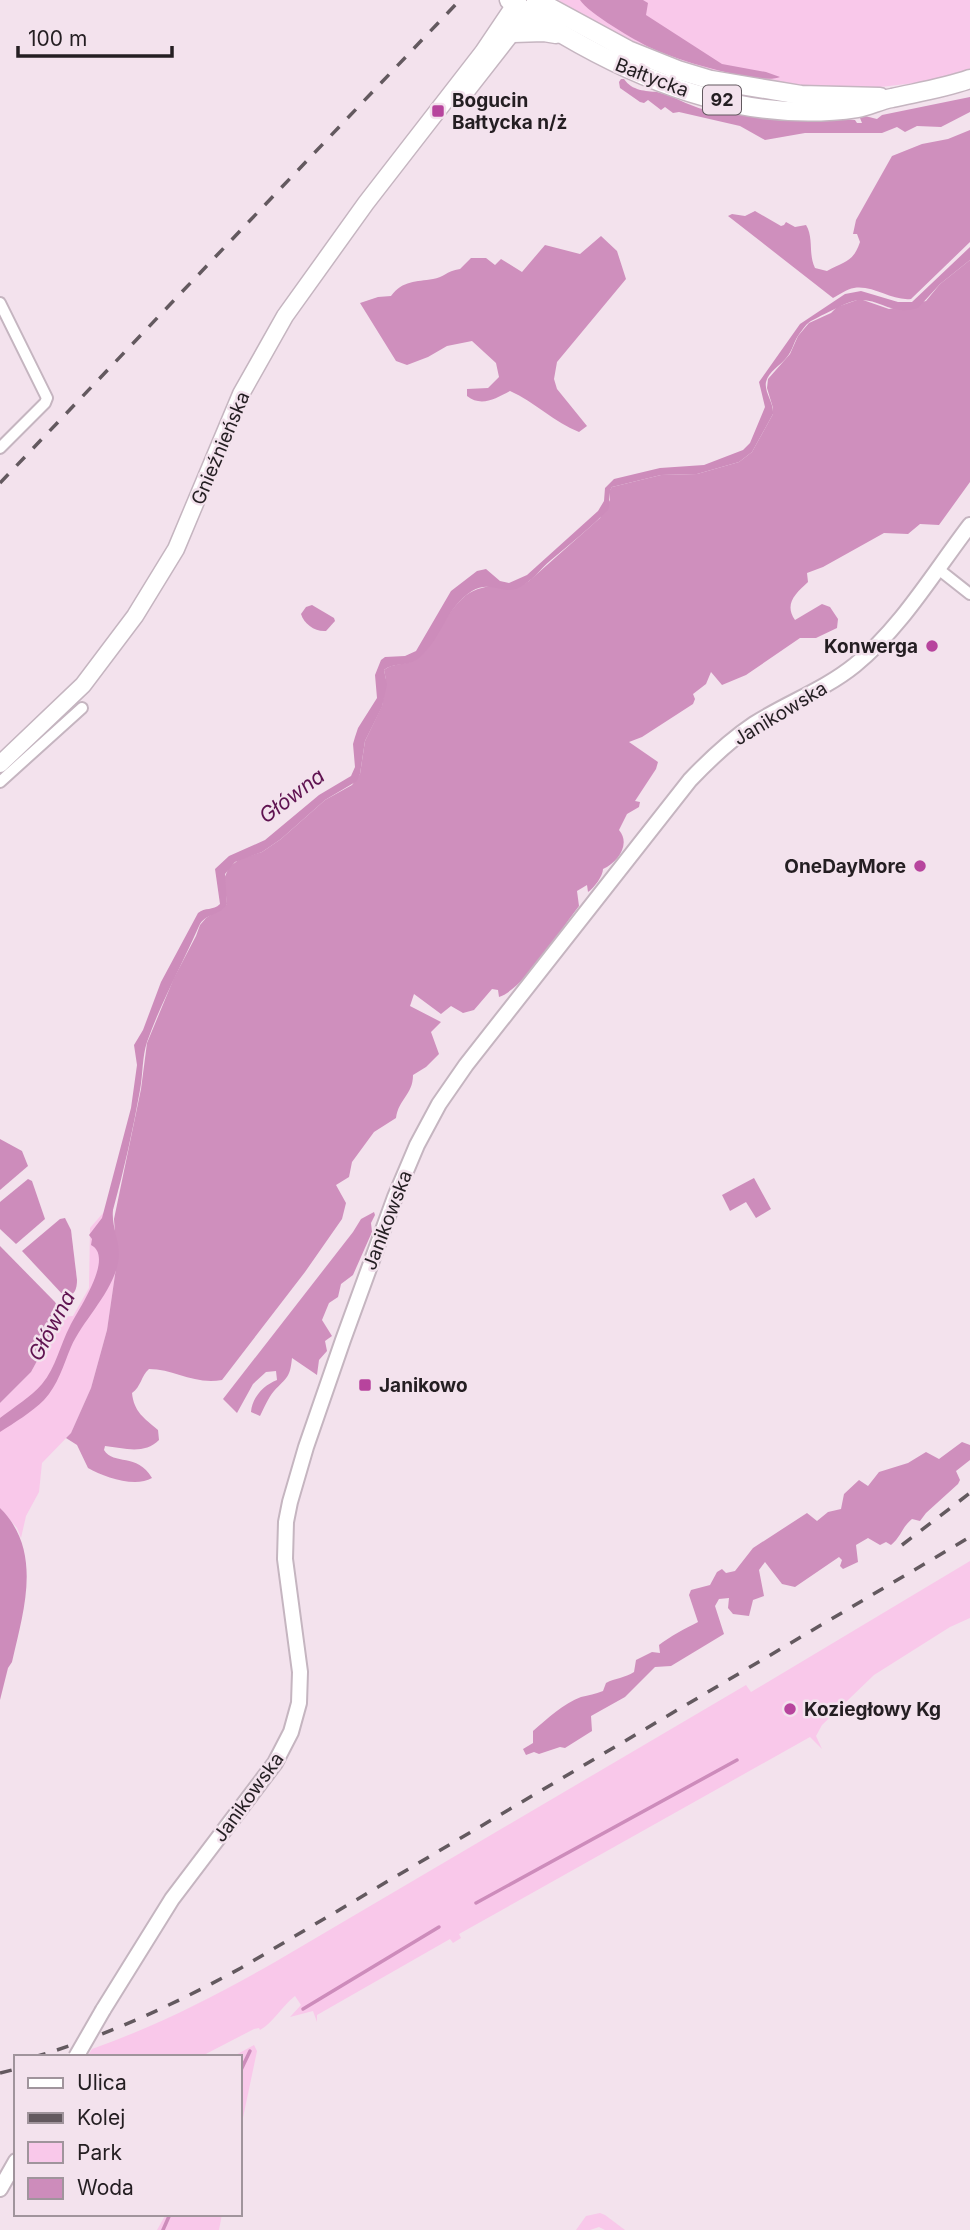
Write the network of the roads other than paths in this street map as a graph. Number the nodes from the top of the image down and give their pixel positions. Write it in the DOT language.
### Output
graph roads {
  1 [pos="526,3"];
  2 [pos="513,33"];
  3 [pos="563,36"];
  4 [pos="970,79"];
  5 [pos="892,98"];
  6 [pos="346,233"];
  7 [pos="0,303"];
  8 [pos="0,448"];
  9 [pos="970,525"];
  10 [pos="937,568"];
  11 [pos="970,594"];
  12 [pos="96,666"];
  13 [pos="82,708"];
  14 [pos="0,751"];
  15 [pos="0,764"];
  16 [pos="0,782"];
  17 [pos="77,2055"];
  18 [pos="14,2164"];
  19 [pos="0,2189"];
  1 -- 2 [label="main road, Gnieźnieńska"];
  1 -- 3 [label="main road, Bałtycka / 92"];
  1 -- 5 [label="main road, Bałtycka / 92"];
  1 -- 6 [label="main road, Gnieźnieńska"];
  2 -- 3 [label="main road"];
  2 -- 6 [label="main road, Gnieźnieńska"];
  3 -- 5 [label="main road, Bałtycka / 92"];
  4 -- 5 [label="main road, Bałtycka / 92"];
  6 -- 12 [label="main road, Gnieźnieńska"];
  7 -- 8 [label="street"];
  9 -- 10 [label="street, Janikowska"];
  10 -- 11 [label="street"];
  10 -- 17 [label="street, Janikowska, bridge"];
  12 -- 14 [label="main road, Gnieźnieńska"];
  12 -- 15 [label="main road, Gnieźnieńska"];
  13 -- 16 [label="street"];
  18 -- 19 [label="street"];
}
